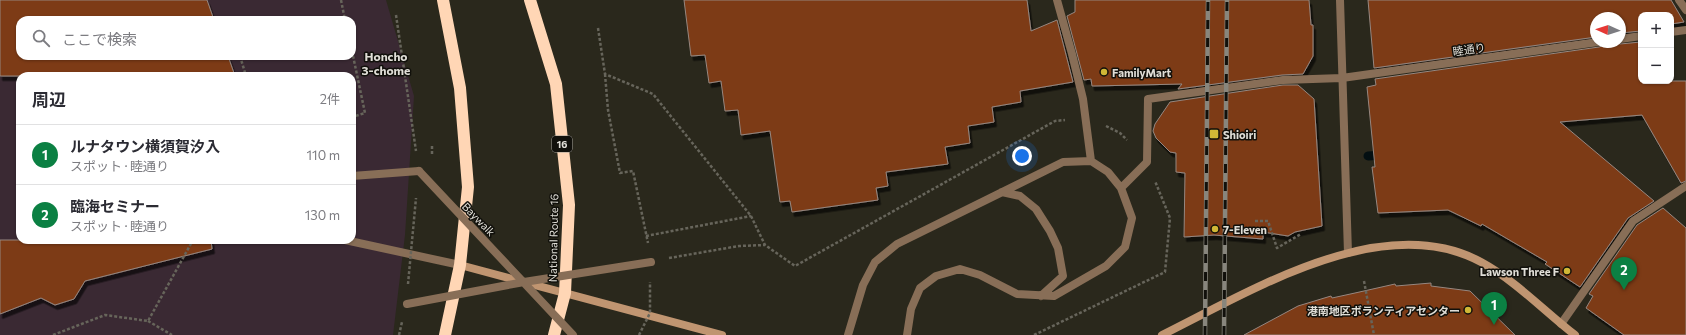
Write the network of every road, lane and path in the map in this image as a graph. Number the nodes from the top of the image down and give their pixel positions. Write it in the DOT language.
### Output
graph roads {
  1 [pos="341,0"];
  2 [pos="442,0"];
  3 [pos="530,0"];
  4 [pos="1057,0"];
  5 [pos="1340,0"];
  6 [pos="1679,0"];
  7 [pos="1686,10"];
  8 [pos="396,15"];
  9 [pos="344,16"];
  10 [pos="598,28"];
  11 [pos="1686,30"];
  12 [pos="1674,32"];
  13 [pos="1638,36"];
  14 [pos="1626,38"];
  15 [pos="1590,43"];
  16 [pos="241,60"];
  17 [pos="354,60"];
  18 [pos="245,72"];
  19 [pos="605,74"];
  20 [pos="1342,78"];
  21 [pos="356,116"];
  22 [pos="1086,117"];
  23 [pos="1091,161"];
  24 [pos="1147,162"];
  25 [pos="419,171"];
  26 [pos="356,176"];
  27 [pos="1686,186"];
  28 [pos="1121,188"];
  29 [pos="1002,192"];
  30 [pos="750,216"];
  31 [pos="1255,221"];
  32 [pos="1301,234"];
  33 [pos="356,242"];
  34 [pos="191,244"];
  35 [pos="765,245"];
  36 [pos="1348,253"];
  37 [pos="651,262"];
  38 [pos="460,264"];
  39 [pos="1364,281"];
  40 [pos="524,282"];
  41 [pos="565,292"];
  42 [pos="1041,296"];
  43 [pos="407,304"];
  44 [pos="148,322"];
  45 [pos="1560,324"];
  46 [pos="52,335"];
  47 [pos="172,335"];
  48 [pos="445,335"];
  49 [pos="554,335"];
  50 [pos="573,335"];
  51 [pos="639,335"];
  52 [pos="722,335"];
  53 [pos="848,335"];
  54 [pos="907,335"];
  55 [pos="1034,335"];
  56 [pos="1162,335"];
  57 [pos="1374,335"];
  58 [pos="1575,335"];
  1 -- 9 [label="path"];
  2 -- 38 [label="highway"];
  3 -- 41 [label="highway, National Route 16 / 16"];
  4 -- 22 [label="street"];
  5 -- 20 [label="street"];
  6 -- 7 [label="street"];
  8 -- 25 [label="path"];
  10 -- 19 [label="path"];
  11 -- 12 [label="street"];
  13 -- 14 [label="street"];
  15 -- 20 [label="street, 睦通り"];
  16 -- 18 [label="path"];
  17 -- 21 [label="path"];
  19 -- 30 [label="path"];
  19 -- 30 [label="path"];
  20 -- 24 [label="street, 睦通り"];
  20 -- 36 [label="street"];
  22 -- 23 [label="street"];
  22 -- 24 [label="path"];
  22 -- 35 [label="path"];
  23 -- 28 [label="street"];
  23 -- 29 [label="street"];
  24 -- 28 [label="street"];
  24 -- 55 [label="path"];
  25 -- 26 [label="street"];
  25 -- 40 [label="street, Baywalk, bridge"];
  25 -- 43 [label="path, bridge"];
  27 -- 45 [label="street"];
  28 -- 42 [label="street"];
  29 -- 42 [label="street"];
  29 -- 53 [label="street"];
  30 -- 35 [label="path"];
  31 -- 32 [label="path"];
  33 -- 38 [label="street"];
  34 -- 44 [label="path"];
  35 -- 37 [label="path"];
  36 -- 45 [label="street"];
  36 -- 56 [label="street"];
  37 -- 40 [label="street, bridge"];
  37 -- 51 [label="path, bridge"];
  38 -- 41 [label="street"];
  38 -- 48 [label="highway"];
  39 -- 57 [label="path"];
  40 -- 43 [label="street, bridge"];
  40 -- 50 [label="street, Baywalk, bridge"];
  41 -- 49 [label="highway, National Route 16 / 16"];
  41 -- 52 [label="street"];
  42 -- 54 [label="street"];
  44 -- 46 [label="path"];
  44 -- 47 [label="path"];
  45 -- 58 [label="street"];
}
